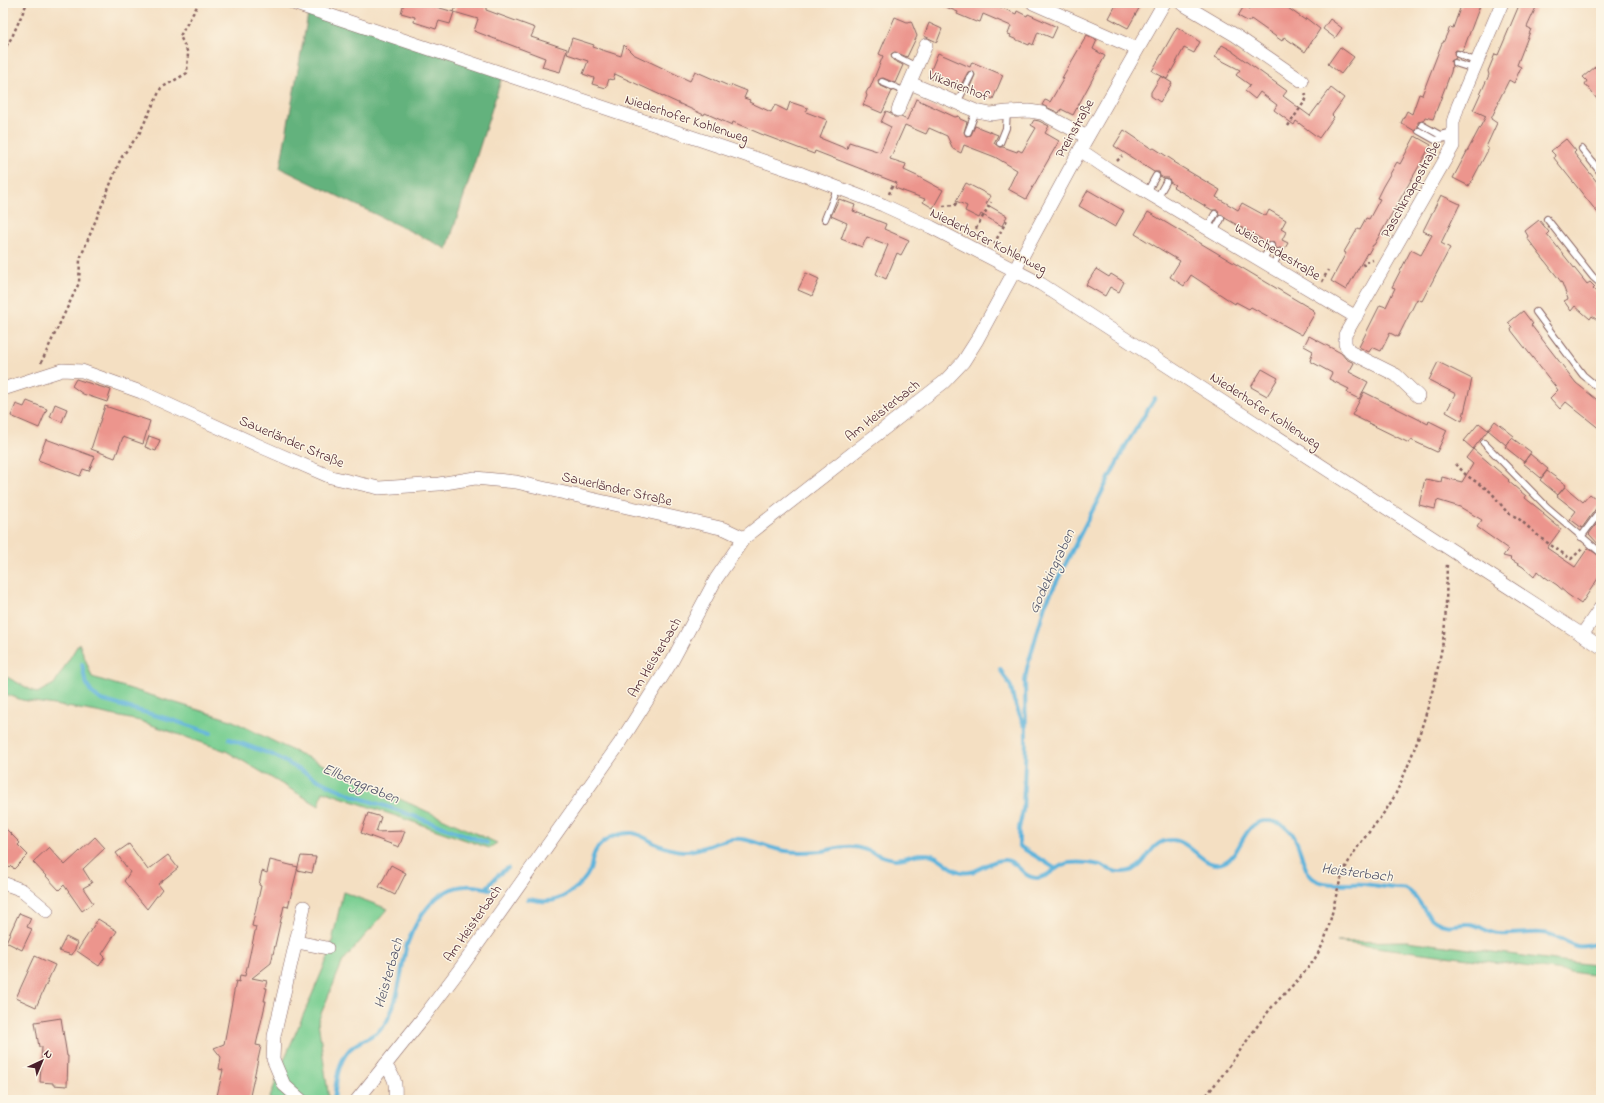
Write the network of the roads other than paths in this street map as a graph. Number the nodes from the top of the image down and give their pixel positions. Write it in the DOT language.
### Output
graph roads {
  1 [pos="293,3"];
  2 [pos="1033,3"];
  3 [pos="1164,3"];
  4 [pos="1180,3"];
  5 [pos="1502,3"];
  6 [pos="926,46"];
  7 [pos="1137,49"];
  8 [pos="1458,54"];
  9 [pos="895,56"];
  10 [pos="1455,62"];
  11 [pos="1475,66"];
  12 [pos="917,67"];
  13 [pos="970,75"];
  14 [pos="1302,81"];
  15 [pos="882,82"];
  16 [pos="908,88"];
  17 [pos="957,103"];
  18 [pos="898,110"];
  19 [pos="976,111"];
  20 [pos="1007,112"];
  21 [pos="1422,125"];
  22 [pos="1419,131"];
  23 [pos="968,132"];
  24 [pos="1452,134"];
  25 [pos="1087,137"];
  26 [pos="1000,142"];
  27 [pos="1582,149"];
  28 [pos="1080,150"];
  29 [pos="1601,173"];
  30 [pos="1156,176"];
  31 [pos="1166,182"];
  32 [pos="838,187"];
  33 [pos="1152,195"];
  34 [pos="1215,214"];
  35 [pos="825,219"];
  36 [pos="1221,219"];
  37 [pos="1547,219"];
  38 [pos="1210,230"];
  39 [pos="1270,246"];
  40 [pos="1280,252"];
  41 [pos="1267,264"];
  42 [pos="1014,270"];
  43 [pos="1601,284"];
  44 [pos="1536,312"];
  45 [pos="1356,317"];
  46 [pos="3,389"];
  47 [pos="1601,390"];
  48 [pos="1418,396"];
  49 [pos="1484,443"];
  50 [pos="1601,510"];
  51 [pos="1581,536"];
  52 [pos="744,538"];
  53 [pos="1601,552"];
  54 [pos="1601,607"];
  55 [pos="1582,635"];
  56 [pos="1601,647"];
  57 [pos="3,883"];
  58 [pos="304,907"];
  59 [pos="47,911"];
  60 [pos="297,942"];
  61 [pos="326,948"];
  62 [pos="385,1065"];
  63 [pos="301,1100"];
  64 [pos="357,1100"];
  65 [pos="395,1100"];
  1 -- 32 [label="street, Niederhofer Kohlenweg"];
  2 -- 7 [label="street"];
  3 -- 7 [label="street, Preinstraße"];
  4 -- 14 [label="street"];
  5 -- 11 [label="street, Paschknappstraße"];
  6 -- 12 [label="street, Vikarienhof"];
  7 -- 25 [label="street, Preinstraße"];
  8 -- 11 [label="lane"];
  9 -- 12 [label="lane"];
  10 -- 11 [label="lane"];
  11 -- 24 [label="street, Paschknappstraße"];
  12 -- 16 [label="street, Vikarienhof"];
  13 -- 17 [label="lane"];
  15 -- 16 [label="lane"];
  16 -- 17 [label="street, Vikarienhof"];
  16 -- 18 [label="street, Vikarienhof"];
  17 -- 19 [label="street, Vikarienhof"];
  19 -- 20 [label="street, Vikarienhof"];
  19 -- 23 [label="lane"];
  20 -- 25 [label="street, Vikarienhof"];
  20 -- 26 [label="lane"];
  21 -- 24 [label="lane"];
  22 -- 24 [label="lane"];
  24 -- 45 [label="street, Paschknappstraße"];
  25 -- 28 [label="street, Preinstraße"];
  27 -- 29 [label="lane"];
  28 -- 33 [label="street, Weischedestraße"];
  28 -- 42 [label="street, Preinstraße"];
  30 -- 33 [label="lane"];
  31 -- 33 [label="lane"];
  32 -- 35 [label="lane"];
  32 -- 42 [label="street, Niederhofer Kohlenweg"];
  33 -- 38 [label="street, Weischedestraße"];
  34 -- 38 [label="lane"];
  36 -- 38 [label="lane"];
  37 -- 43 [label="lane"];
  38 -- 41 [label="street, Weischedestraße"];
  39 -- 41 [label="lane"];
  40 -- 41 [label="lane"];
  41 -- 45 [label="street, Weischedestraße"];
  42 -- 52 [label="street, Am Heisterbach"];
  42 -- 55 [label="street, Niederhofer Kohlenweg"];
  44 -- 47 [label="lane"];
  45 -- 48 [label="street"];
  46 -- 52 [label="street, Sauerländer Straße"];
  49 -- 51 [label="lane"];
  50 -- 51 [label="lane"];
  51 -- 53 [label="lane"];
  52 -- 62 [label="street, Am Heisterbach"];
  54 -- 55 [label="street"];
  55 -- 56 [label="street, Niederhofer Kohlenweg"];
  57 -- 59 [label="street"];
  58 -- 60 [label="street"];
  60 -- 61 [label="street"];
  60 -- 63 [label="street"];
  62 -- 64 [label="street, Am Heisterbach"];
  62 -- 65 [label="street"];
}
